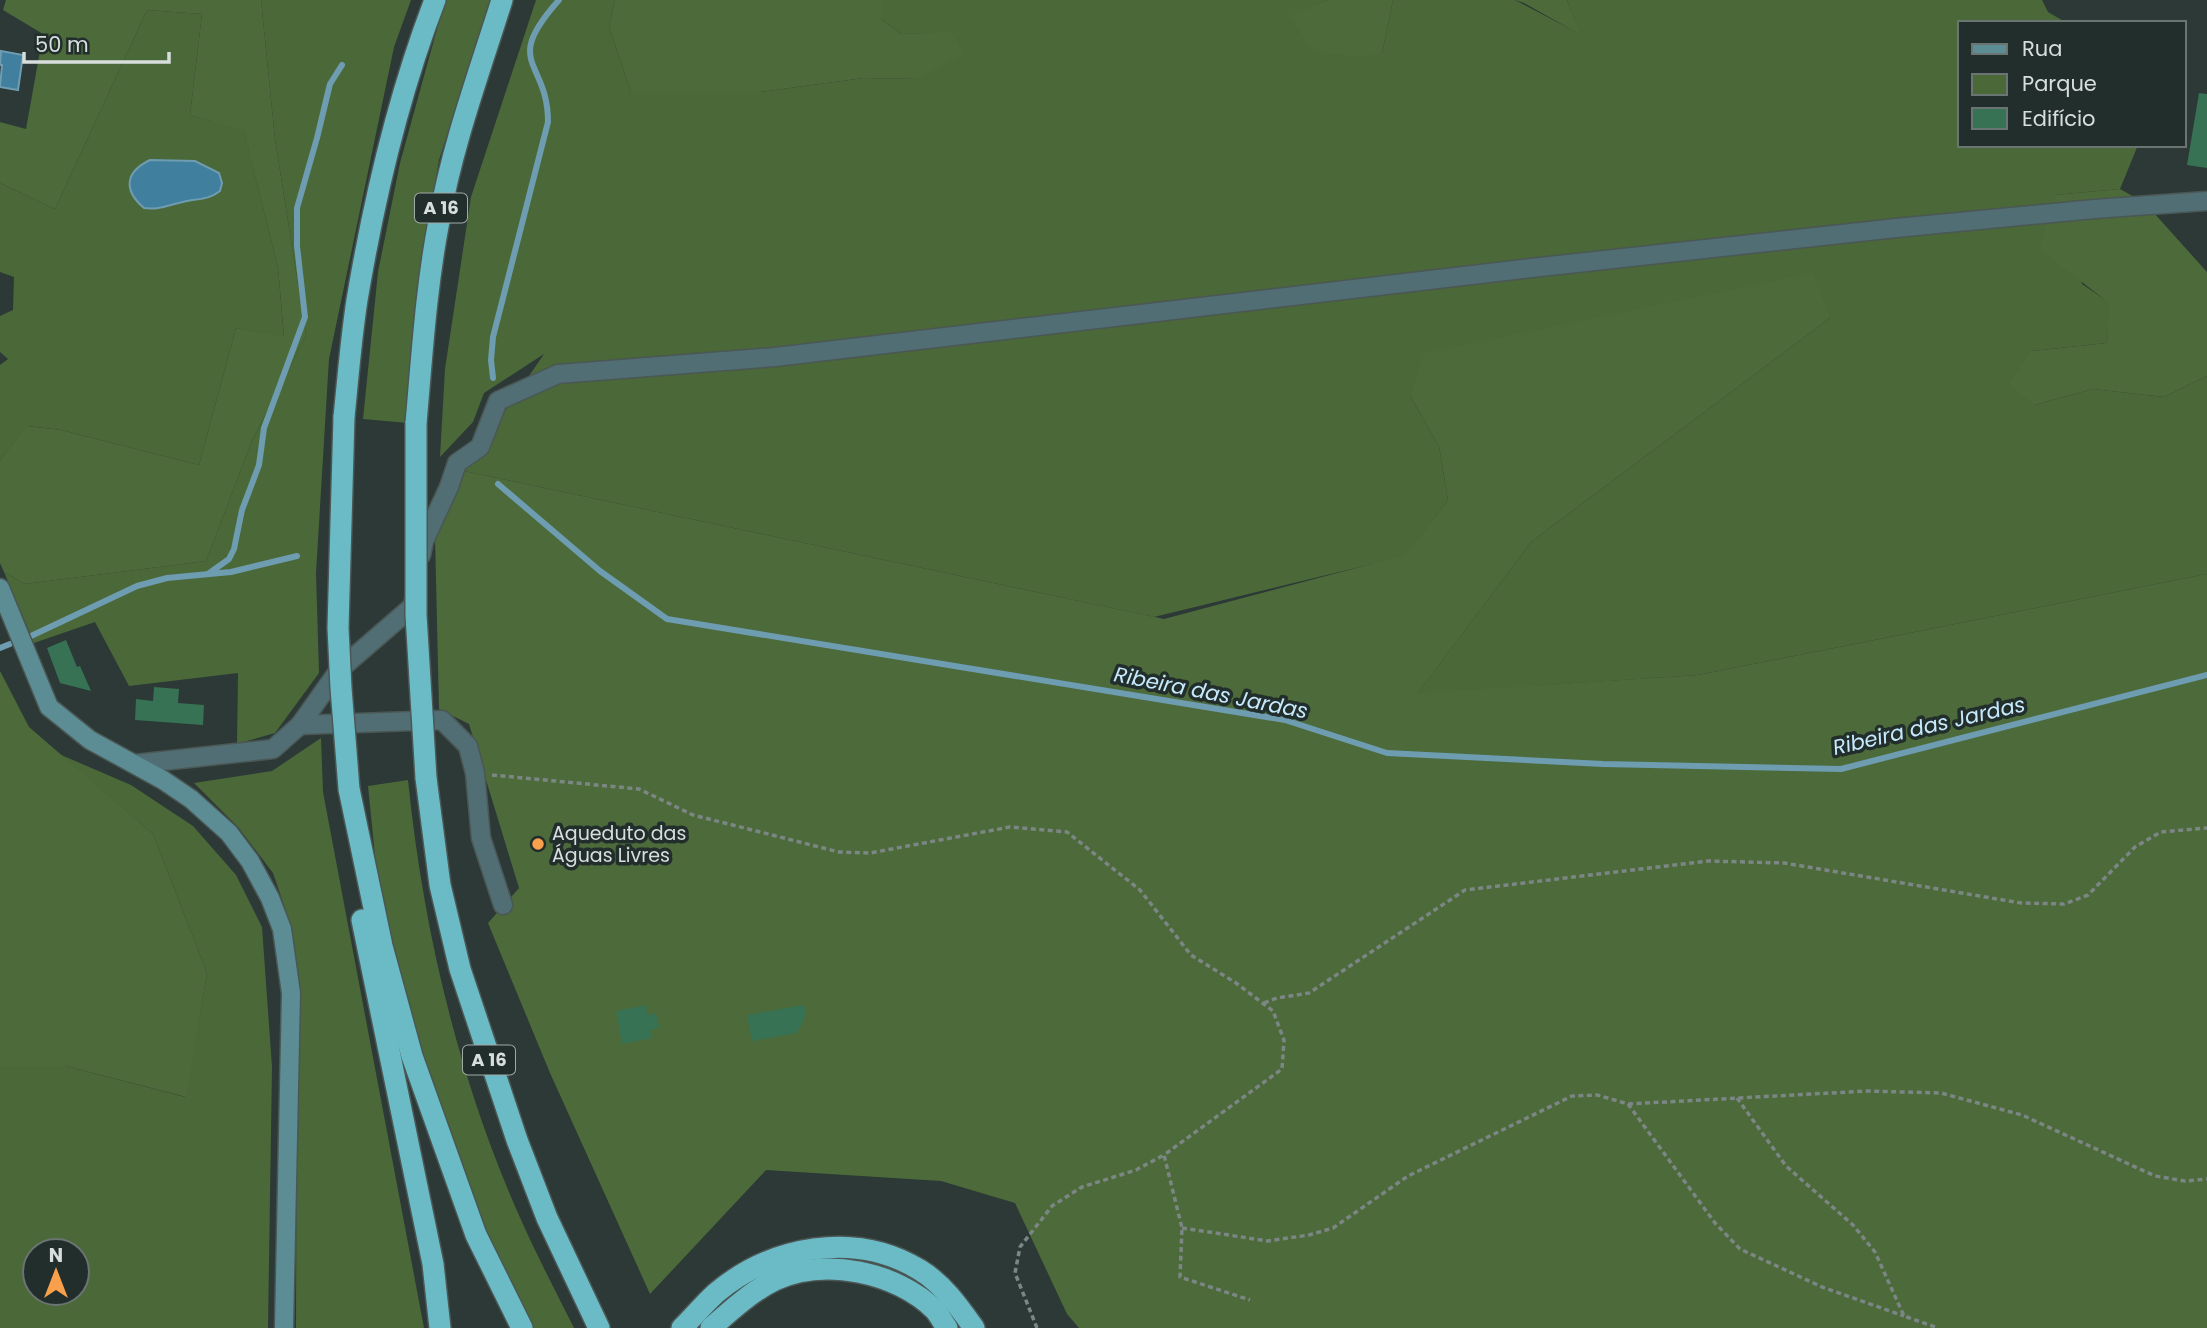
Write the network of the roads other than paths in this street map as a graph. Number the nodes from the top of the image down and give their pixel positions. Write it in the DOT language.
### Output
graph roads {
  1 [pos="435,0"];
  2 [pos="502,0"];
  3 [pos="2207,201"];
  4 [pos="0,588"];
  5 [pos="300,725"];
  6 [pos="135,764"];
  7 [pos="350,796"];
  8 [pos="503,905"];
  9 [pos="598,1323"];
  10 [pos="284,1328"];
  11 [pos="440,1328"];
  12 [pos="522,1328"];
  13 [pos="682,1328"];
  14 [pos="711,1328"];
  15 [pos="947,1328"];
  16 [pos="974,1328"];
  1 -- 7 [label="highway, bridge"];
  2 -- 9 [label="highway, A 16, bridge"];
  3 -- 5 [label="street"];
  4 -- 6 [label="main road"];
  5 -- 6 [label="street"];
  5 -- 8 [label="street"];
  6 -- 10 [label="main road"];
  7 -- 11 [label="highway"];
  7 -- 12 [label="highway"];
  13 -- 16 [label="highway"];
  14 -- 15 [label="highway"];
}
